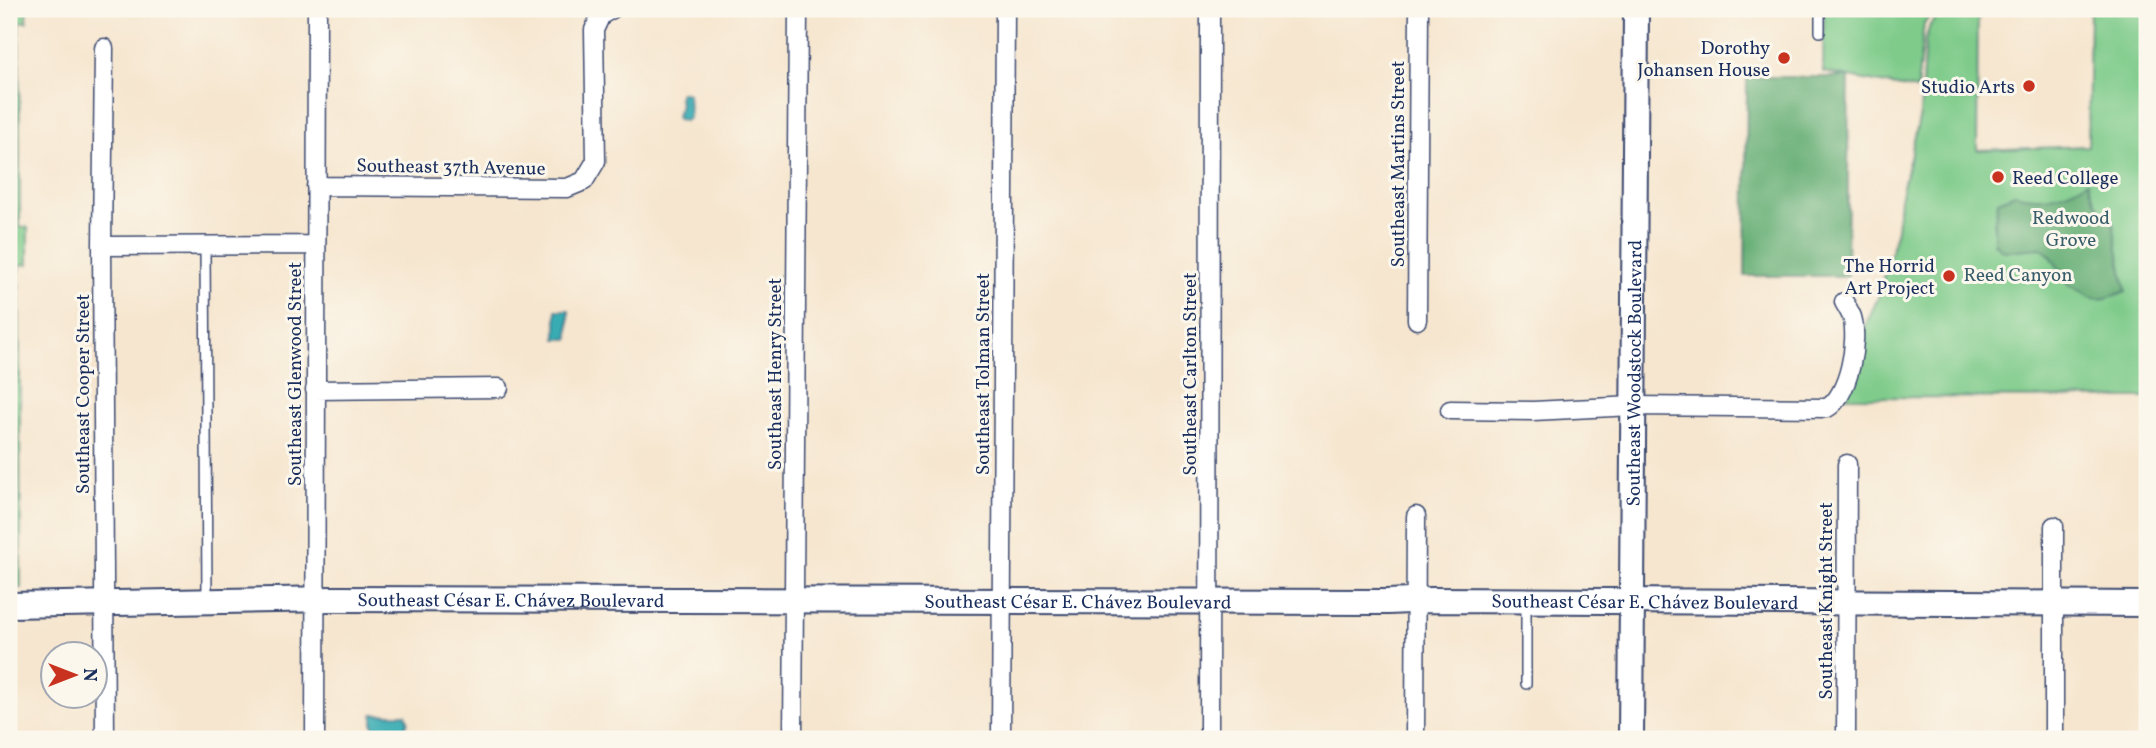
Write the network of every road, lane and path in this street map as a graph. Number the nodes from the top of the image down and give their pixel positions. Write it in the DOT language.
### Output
graph roads {
  1 [pos="317,9"];
  2 [pos="798,9"];
  3 [pos="1005,9"];
  4 [pos="1210,9"];
  5 [pos="1419,9"];
  6 [pos="1636,9"];
  7 [pos="1820,9"];
  8 [pos="606,12"];
  9 [pos="1820,32"];
  10 [pos="104,48"];
  11 [pos="316,186"];
  12 [pos="315,244"];
  13 [pos="205,245"];
  14 [pos="102,246"];
  15 [pos="1844,302"];
  16 [pos="1417,320"];
  17 [pos="499,388"];
  18 [pos="315,390"];
  19 [pos="1633,406"];
  20 [pos="1450,410"];
  21 [pos="1847,464"];
  22 [pos="1416,516"];
  23 [pos="2054,526"];
  24 [pos="315,599"];
  25 [pos="206,600"];
  26 [pos="793,600"];
  27 [pos="1002,600"];
  28 [pos="1209,601"];
  29 [pos="1416,601"];
  30 [pos="1526,601"];
  31 [pos="1631,602"];
  32 [pos="104,603"];
  33 [pos="1847,603"];
  34 [pos="2054,604"];
  35 [pos="2147,604"];
  36 [pos="9,605"];
  37 [pos="1526,684"];
  38 [pos="104,739"];
  39 [pos="315,739"];
  40 [pos="793,739"];
  41 [pos="1000,739"];
  42 [pos="1209,739"];
  43 [pos="1415,739"];
  44 [pos="1631,739"];
  45 [pos="1846,739"];
  46 [pos="2054,739"];
  1 -- 11 [label="street, Southeast Glenwood Street"];
  2 -- 26 [label="street, Southeast Henry Street"];
  3 -- 27 [label="street, Southeast Tolman Street"];
  4 -- 28 [label="street, Southeast Carlton Street"];
  5 -- 16 [label="street, Southeast Martins Street"];
  6 -- 19 [label="street, Southeast Woodstock Boulevard"];
  7 -- 9 [label="lane"];
  8 -- 11 [label="street, Southeast 37th Avenue"];
  10 -- 14 [label="street, Southeast Cooper Street"];
  11 -- 12 [label="street, Southeast Glenwood Street"];
  12 -- 13 [label="street"];
  12 -- 18 [label="street, Southeast Glenwood Street"];
  13 -- 14 [label="street"];
  13 -- 25 [label="lane"];
  14 -- 32 [label="street, Southeast Cooper Street"];
  15 -- 19 [label="street"];
  17 -- 18 [label="street"];
  18 -- 24 [label="street, Southeast Glenwood Street"];
  19 -- 20 [label="street"];
  19 -- 31 [label="street, Southeast Woodstock Boulevard"];
  21 -- 33 [label="street, Southeast Knight Street"];
  22 -- 29 [label="street"];
  23 -- 34 [label="street"];
  24 -- 25 [label="street, Southeast César E. Chávez Boulevard"];
  24 -- 26 [label="street, Southeast César E. Chávez Boulevard"];
  24 -- 39 [label="street, Southeast Glenwood Street"];
  25 -- 32 [label="street, Southeast César E. Chávez Boulevard"];
  26 -- 27 [label="street, Southeast César E. Chávez Boulevard"];
  26 -- 40 [label="street, Southeast Henry Street"];
  27 -- 28 [label="street, Southeast César E. Chávez Boulevard"];
  27 -- 41 [label="street, Southeast Tolman Street"];
  28 -- 29 [label="street, Southeast César E. Chávez Boulevard"];
  28 -- 42 [label="street, Southeast Carlton Street"];
  29 -- 30 [label="street, Southeast César E. Chávez Boulevard"];
  29 -- 43 [label="street"];
  30 -- 31 [label="street, Southeast César E. Chávez Boulevard"];
  30 -- 37 [label="lane"];
  31 -- 33 [label="street, Southeast César E. Chávez Boulevard"];
  31 -- 44 [label="street, Southeast Woodstock Boulevard"];
  32 -- 36 [label="street, Southeast César E. Chávez Boulevard"];
  32 -- 38 [label="street, Southeast Cooper Street"];
  33 -- 34 [label="street, Southeast César E. Chávez Boulevard"];
  33 -- 45 [label="street, Southeast Knight Street"];
  34 -- 35 [label="street, Southeast César E. Chávez Boulevard"];
  34 -- 46 [label="street"];
}
